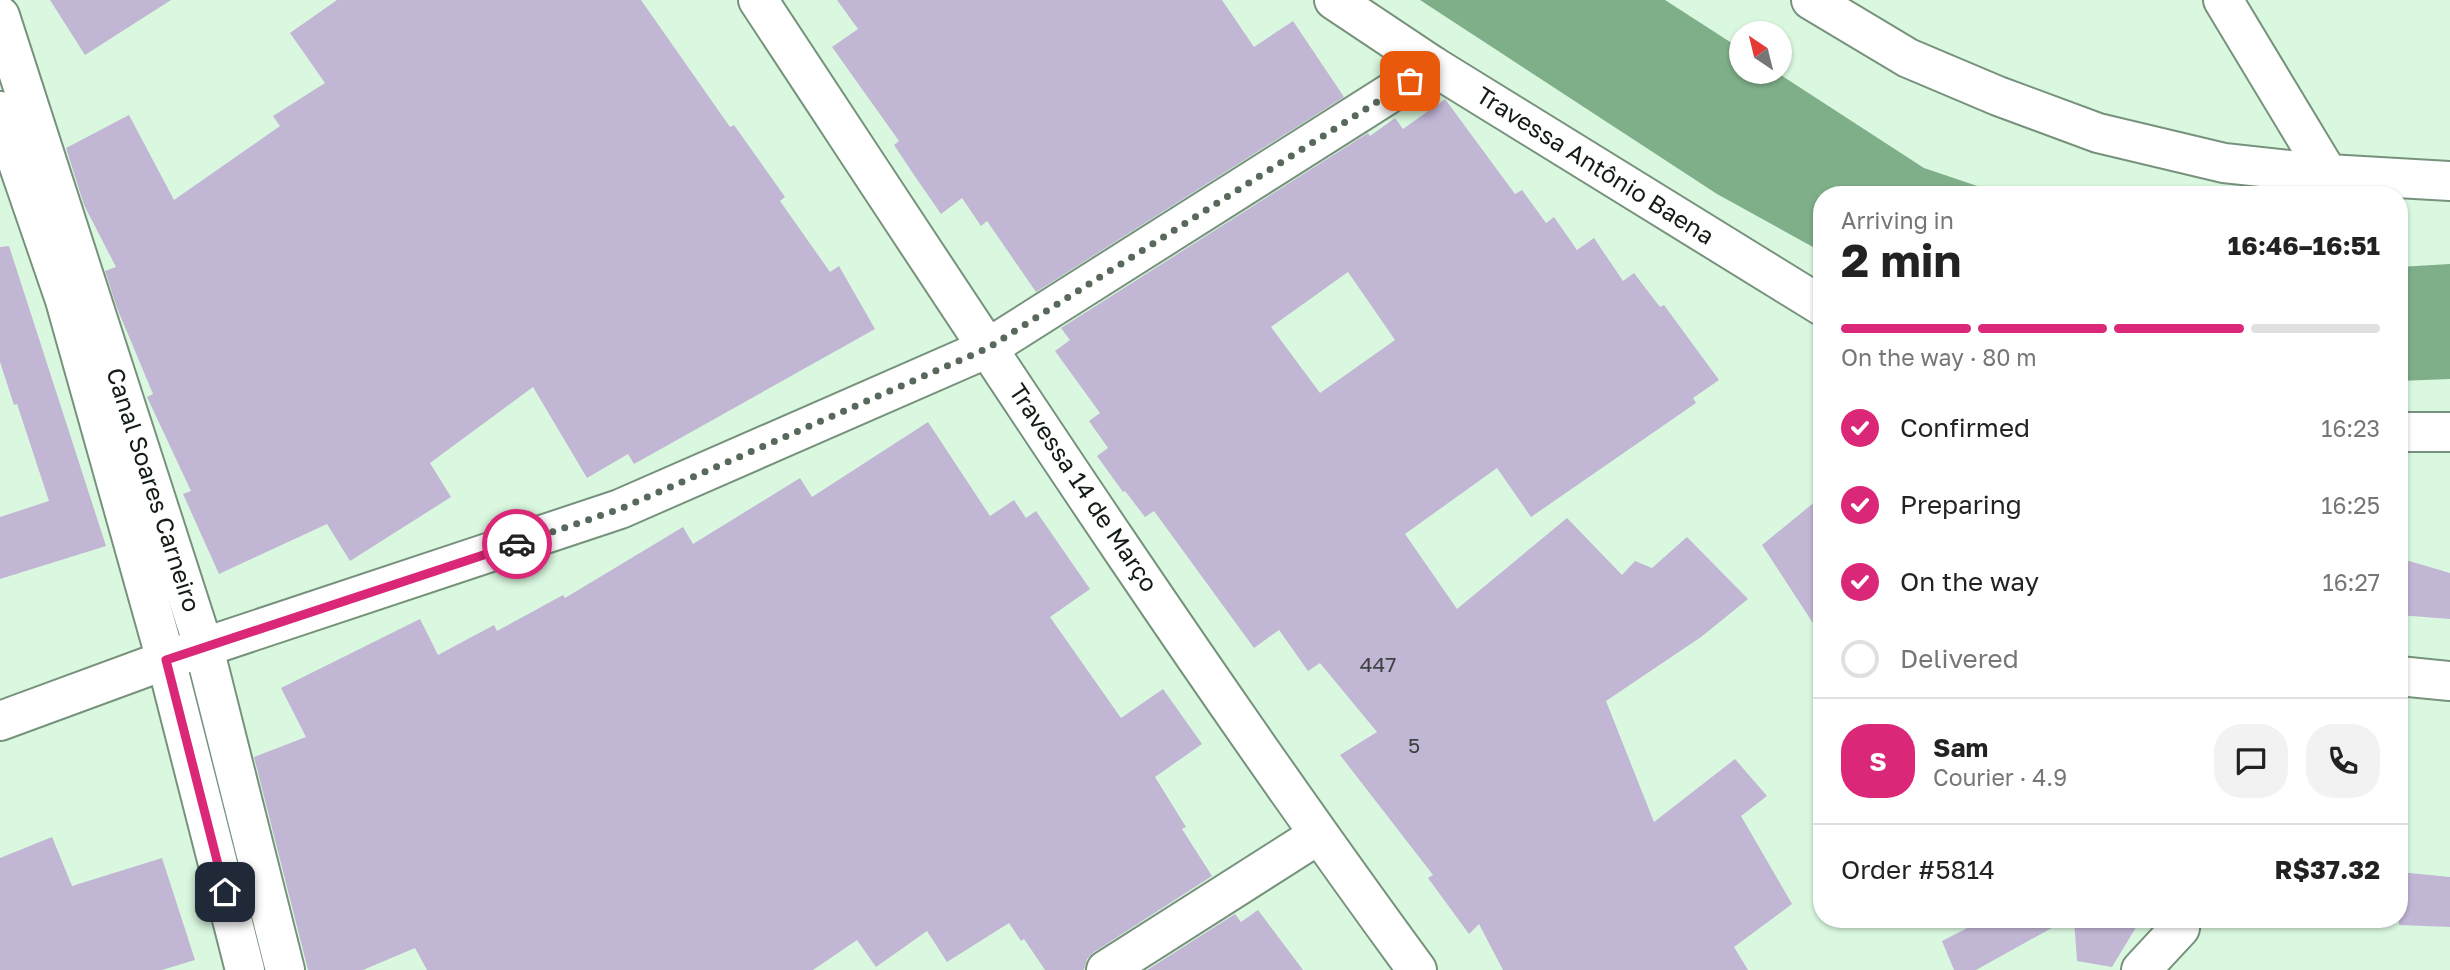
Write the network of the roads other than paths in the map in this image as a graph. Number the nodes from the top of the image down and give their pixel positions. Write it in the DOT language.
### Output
graph roads {
  1 [pos="758,0"];
  2 [pos="1334,0"];
  3 [pos="1811,0"];
  4 [pos="2223,0"];
  5 [pos="0,16"];
  6 [pos="1433,66"];
  7 [pos="0,111"];
  8 [pos="2328,174"];
  9 [pos="2450,181"];
  10 [pos="1813,300"];
  11 [pos="988,348"];
  12 [pos="2408,432"];
  13 [pos="2450,432"];
  14 [pos="204,648"];
  15 [pos="166,660"];
  16 [pos="2408,677"];
  17 [pos="2450,681"];
  18 [pos="0,721"];
  19 [pos="1318,835"];
  20 [pos="2180,928"];
  21 [pos="245,970"];
  22 [pos="285,970"];
  23 [pos="1105,970"];
  24 [pos="1417,970"];
  25 [pos="2141,970"];
  1 -- 11 [label="street, Travessa 14 de Março"];
  2 -- 6 [label="street, Travessa Antônio Baena"];
  3 -- 8 [label="street"];
  4 -- 8 [label="street"];
  5 -- 14 [label="street, Canal Soares Carneiro"];
  6 -- 10 [label="street, Travessa Antônio Baena"];
  6 -- 11 [label="street"];
  7 -- 15 [label="street, Canal Soares Carneiro"];
  8 -- 9 [label="street"];
  11 -- 14 [label="street"];
  11 -- 19 [label="street, Travessa 14 de Março"];
  12 -- 13 [label="street"];
  14 -- 15 [label="street"];
  14 -- 22 [label="street, Canal Soares Carneiro"];
  15 -- 18 [label="street"];
  15 -- 21 [label="street, Canal Soares Carneiro"];
  16 -- 17 [label="street"];
  19 -- 23 [label="street"];
  19 -- 24 [label="street, Travessa 14 de Março"];
  20 -- 25 [label="street"];
}
